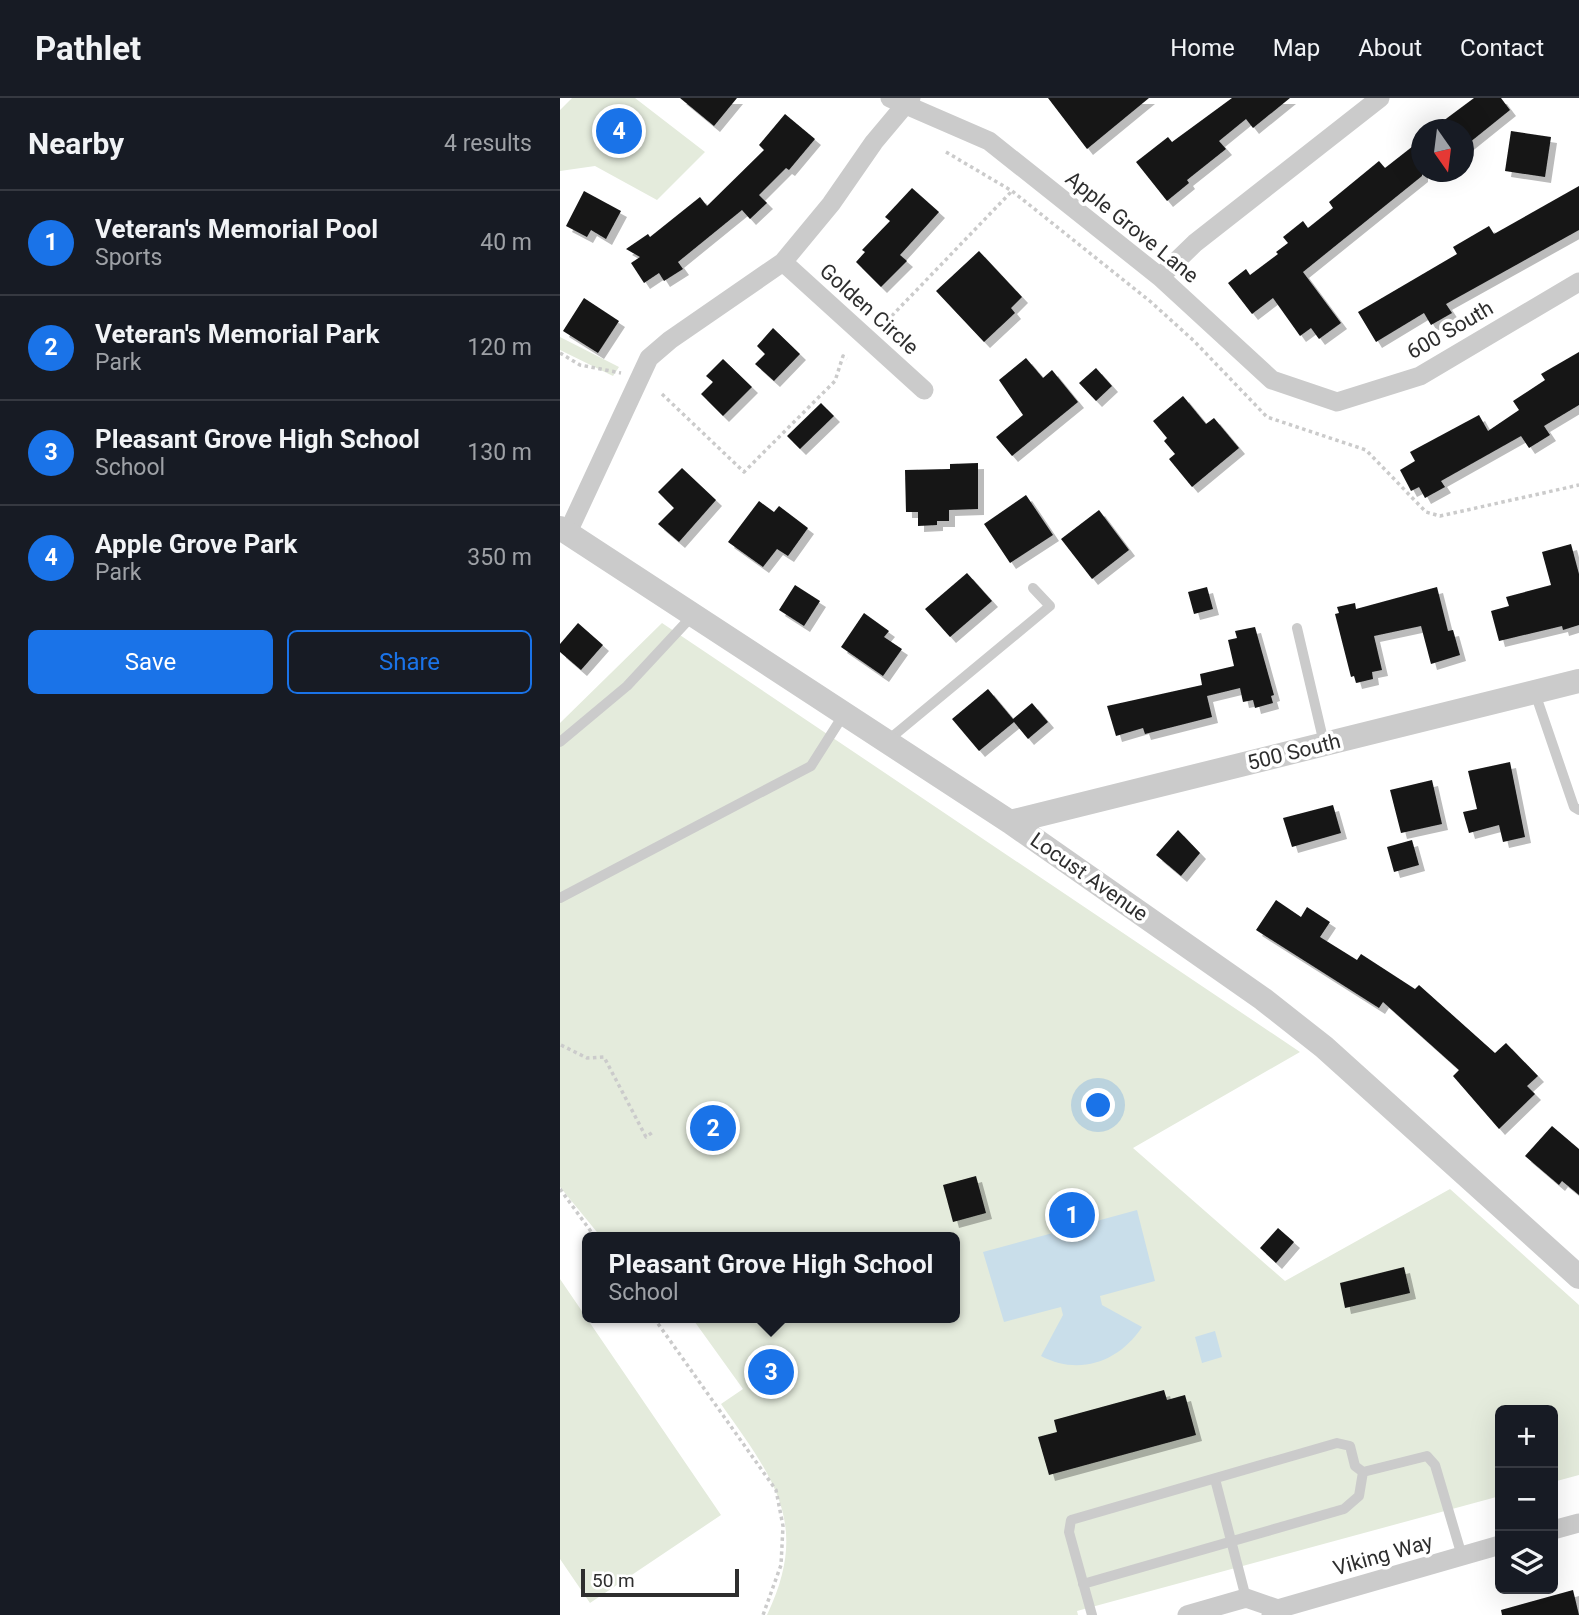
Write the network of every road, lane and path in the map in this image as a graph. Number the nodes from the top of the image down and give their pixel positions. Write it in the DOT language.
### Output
graph roads {
  1 [pos="1380,98"];
  2 [pos="902,100"];
  3 [pos="1012,191"];
  4 [pos="783,262"];
  5 [pos="1160,277"];
  6 [pos="1579,282"];
  7 [pos="880,327"];
  8 [pos="560,353"];
  9 [pos="847,359"];
  10 [pos="621,373"];
  11 [pos="924,390"];
  12 [pos="662,394"];
  13 [pos="1337,402"];
  14 [pos="564,530"];
  15 [pos="1033,587"];
  16 [pos="693,614"];
  17 [pos="1297,628"];
  18 [pos="1579,681"];
  19 [pos="1535,692"];
  20 [pos="844,713"];
  21 [pos="560,741"];
  22 [pos="887,742"];
  23 [pos="1324,744"];
  24 [pos="1579,810"];
  25 [pos="1010,822"];
  26 [pos="560,898"];
  27 [pos="561,1045"];
  28 [pos="653,1132"];
  29 [pos="560,1189"];
  30 [pos="591,1232"];
  31 [pos="1579,1277"];
  32 [pos="657,1323"];
  33 [pos="1363,1472"];
  34 [pos="1214,1479"];
  35 [pos="1579,1523"];
  36 [pos="1558,1529"];
  37 [pos="1231,1542"];
  38 [pos="1495,1546"];
  39 [pos="1462,1556"];
  40 [pos="1083,1584"];
  41 [pos="1246,1598"];
  42 [pos="1274,1612"];
  43 [pos="763,1615"];
  44 [pos="1092,1615"];
  45 [pos="1187,1615"];
  1 -- 5 [label="street"];
  2 -- 4 [label="street"];
  2 -- 5 [label="street, Apple Grove Lane"];
  3 -- 7 [label="path"];
  4 -- 11 [label="street, Golden Circle"];
  4 -- 14 [label="street"];
  5 -- 13 [label="street, Apple Grove Lane"];
  6 -- 13 [label="street, 600 South"];
  8 -- 10 [label="path"];
  9 -- 12 [label="path"];
  14 -- 16 [label="street, Locust Avenue"];
  15 -- 22 [label="lane"];
  16 -- 20 [label="street, Locust Avenue"];
  16 -- 21 [label="lane"];
  17 -- 23 [label="lane"];
  18 -- 19 [label="street, 500 South"];
  19 -- 23 [label="street, 500 South"];
  19 -- 24 [label="lane"];
  20 -- 22 [label="street, Locust Avenue"];
  20 -- 26 [label="lane"];
  22 -- 25 [label="street, Locust Avenue"];
  23 -- 25 [label="street, 500 South"];
  25 -- 31 [label="street, Locust Avenue"];
  27 -- 28 [label="path"];
  29 -- 30 [label="path"];
  32 -- 43 [label="path"];
  33 -- 34 [label="lane"];
  33 -- 37 [label="lane"];
  33 -- 39 [label="lane"];
  34 -- 37 [label="lane"];
  34 -- 40 [label="lane"];
  35 -- 36 [label="street"];
  37 -- 40 [label="lane"];
  37 -- 41 [label="lane"];
  38 -- 39 [label="street, Viking Way"];
  39 -- 42 [label="street, Viking Way"];
  40 -- 44 [label="lane"];
  41 -- 42 [label="street, Viking Way"];
  41 -- 45 [label="street"];
}
